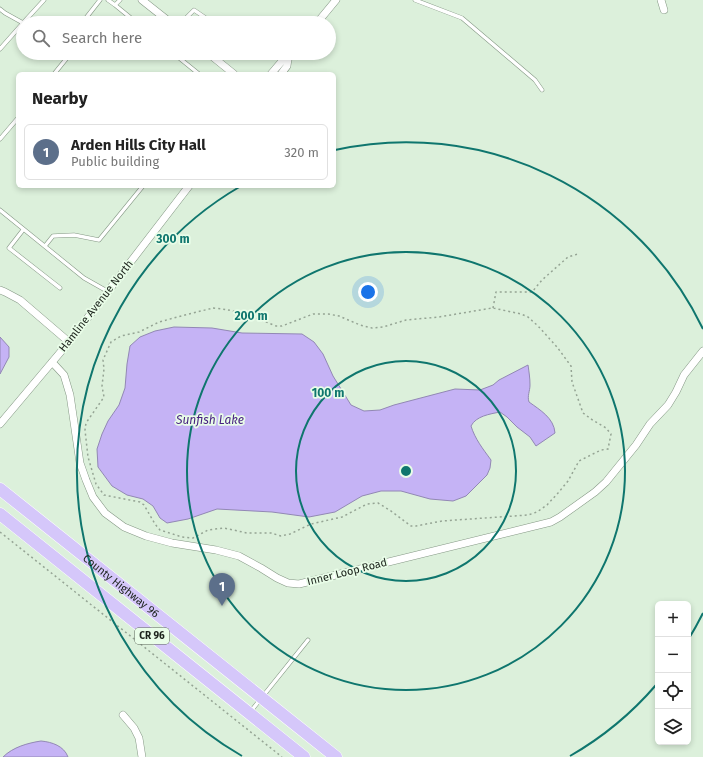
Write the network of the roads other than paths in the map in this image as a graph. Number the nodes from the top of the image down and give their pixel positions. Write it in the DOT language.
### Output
graph roads {
  1 [pos="44,0"];
  2 [pos="100,0"];
  3 [pos="108,0"];
  4 [pos="120,0"];
  5 [pos="142,0"];
  6 [pos="336,0"];
  7 [pos="415,0"];
  8 [pos="661,0"];
  9 [pos="115,5"];
  10 [pos="0,9"];
  11 [pos="664,10"];
  12 [pos="29,16"];
  13 [pos="87,16"];
  14 [pos="128,16"];
  15 [pos="162,16"];
  16 [pos="188,16"];
  17 [pos="203,16"];
  18 [pos="323,16"];
  19 [pos="16,19"];
  20 [pos="16,31"];
  21 [pos="0,49"];
  22 [pos="66,60"];
  23 [pos="182,60"];
  24 [pos="217,60"];
  25 [pos="285,60"];
  26 [pos="288,60"];
  27 [pos="56,72"];
  28 [pos="197,72"];
  29 [pos="232,72"];
  30 [pos="273,72"];
  31 [pos="282,72"];
  32 [pos="542,90"];
  33 [pos="16,120"];
  34 [pos="0,139"];
  35 [pos="141,188"];
  36 [pos="187,188"];
  37 [pos="0,210"];
  38 [pos="24,230"];
  39 [pos="44,246"];
  40 [pos="60,288"];
  41 [pos="0,290"];
  42 [pos="108,292"];
  43 [pos="69,342"];
  44 [pos="703,351"];
  45 [pos="52,362"];
  46 [pos="0,424"];
  47 [pos="0,489"];
  48 [pos="0,514"];
  49 [pos="0,517"];
  50 [pos="14,526"];
  51 [pos="308,640"];
  52 [pos="262,698"];
  53 [pos="249,713"];
  54 [pos="123,715"];
  55 [pos="142,757"];
  56 [pos="304,757"];
  57 [pos="336,757"];
  1 -- 12 [label="lane"];
  2 -- 13 [label="lane"];
  3 -- 9 [label="lane"];
  4 -- 9 [label="lane"];
  5 -- 15 [label="street"];
  6 -- 18 [label="street"];
  7 -- 32 [label="lane"];
  8 -- 11 [label="street"];
  9 -- 14 [label="lane"];
  10 -- 19 [label="lane"];
  16 -- 17 [label="lane"];
  20 -- 21 [label="lane"];
  22 -- 27 [label="lane"];
  23 -- 28 [label="lane"];
  24 -- 29 [label="street"];
  25 -- 30 [label="street"];
  26 -- 31 [label="street"];
  33 -- 34 [label="lane"];
  35 -- 39 [label="lane"];
  36 -- 42 [label="street, Hamline Avenue North"];
  37 -- 38 [label="lane"];
  38 -- 39 [label="lane"];
  38 -- 40 [label="lane"];
  39 -- 42 [label="lane"];
  41 -- 43 [label="street"];
  42 -- 43 [label="street, Hamline Avenue North"];
  43 -- 45 [label="street, Hamline Avenue North"];
  44 -- 45 [label="street, Inner Loop Road"];
  45 -- 46 [label="street, Hamline Avenue North"];
  47 -- 52 [label="main road, County Highway 96 / CR 96"];
  48 -- 50 [label="main road, County Highway 96 / CR 96"];
  49 -- 50 [label="main road"];
  50 -- 53 [label="main road, County Highway 96 / CR 96"];
  51 -- 52 [label="lane"];
  52 -- 53 [label="lane"];
  52 -- 57 [label="main road, County Highway 96 / CR 96"];
  53 -- 56 [label="main road, County Highway 96 / CR 96"];
  54 -- 55 [label="street"];
}
